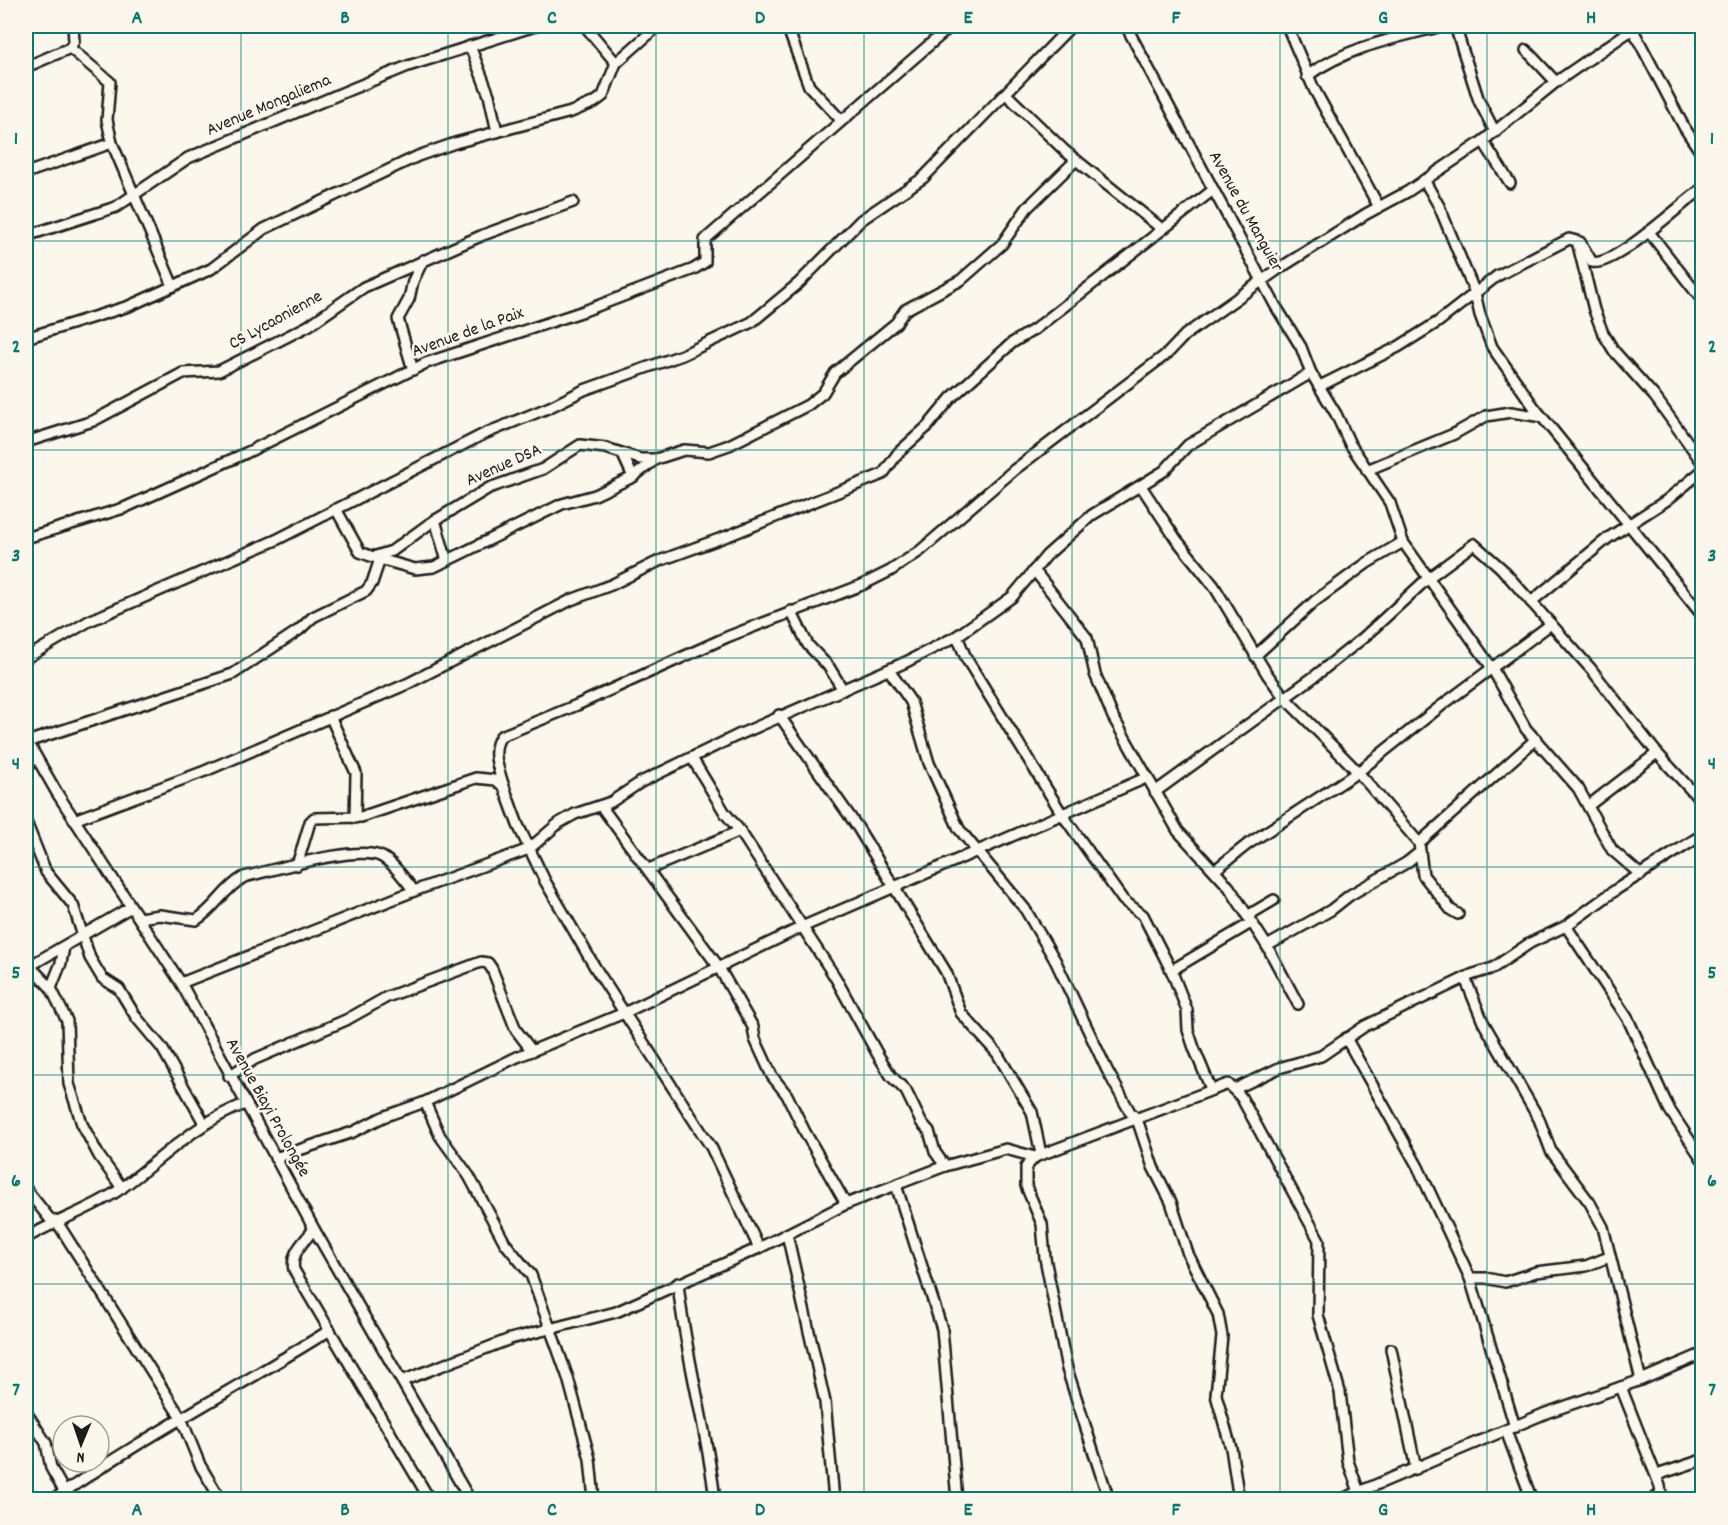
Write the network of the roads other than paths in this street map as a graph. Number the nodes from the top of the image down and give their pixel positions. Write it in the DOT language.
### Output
graph roads {
  1 [pos="73,26"];
  2 [pos="535,26"];
  3 [pos="585,26"];
  4 [pos="658,26"];
  5 [pos="787,26"];
  6 [pos="951,26"];
  7 [pos="1071,26"];
  8 [pos="1126,26"];
  9 [pos="1287,26"];
  10 [pos="1442,26"];
  11 [pos="1455,26"];
  12 [pos="1634,27"];
  13 [pos="470,46"];
  14 [pos="70,48"];
  15 [pos="1526,50"];
  16 [pos="616,63"];
  17 [pos="26,67"];
  18 [pos="1307,76"];
  19 [pos="1556,82"];
  20 [pos="1006,94"];
  21 [pos="841,120"];
  22 [pos="497,132"];
  23 [pos="1495,132"];
  24 [pos="1483,141"];
  25 [pos="111,143"];
  26 [pos="1702,154"];
  27 [pos="1076,160"];
  28 [pos="26,173"];
  29 [pos="1424,180"];
  30 [pos="1510,183"];
  31 [pos="1702,189"];
  32 [pos="1213,190"];
  33 [pos="133,195"];
  34 [pos="573,202"];
  35 [pos="1379,207"];
  36 [pos="1162,229"];
  37 [pos="1649,232"];
  38 [pos="26,237"];
  39 [pos="1577,240"];
  40 [pos="423,260"];
  41 [pos="1264,281"];
  42 [pos="172,286"];
  43 [pos="1475,293"];
  44 [pos="1702,300"];
  45 [pos="26,338"];
  46 [pos="413,370"];
  47 [pos="1311,373"];
  48 [pos="1320,386"];
  49 [pos="1542,417"];
  50 [pos="26,442"];
  51 [pos="623,454"];
  52 [pos="656,459"];
  53 [pos="1702,462"];
  54 [pos="1367,470"];
  55 [pos="1702,471"];
  56 [pos="633,477"];
  57 [pos="1141,486"];
  58 [pos="336,509"];
  59 [pos="435,520"];
  60 [pos="1630,525"];
  61 [pos="26,538"];
  62 [pos="1403,542"];
  63 [pos="376,558"];
  64 [pos="447,561"];
  65 [pos="1034,570"];
  66 [pos="1427,579"];
  67 [pos="1531,603"];
  68 [pos="792,611"];
  69 [pos="1702,615"];
  70 [pos="1551,624"];
  71 [pos="957,636"];
  72 [pos="1255,656"];
  73 [pos="26,658"];
  74 [pos="1492,668"];
  75 [pos="889,670"];
  76 [pos="843,690"];
  77 [pos="1284,697"];
  78 [pos="330,716"];
  79 [pos="779,716"];
  80 [pos="1536,739"];
  81 [pos="26,740"];
  82 [pos="1657,753"];
  83 [pos="692,758"];
  84 [pos="1358,772"];
  85 [pos="1148,777"];
  86 [pos="504,787"];
  87 [pos="1155,792"];
  88 [pos="1702,802"];
  89 [pos="601,806"];
  90 [pos="1588,806"];
  91 [pos="1062,814"];
  92 [pos="355,818"];
  93 [pos="74,820"];
  94 [pos="26,822"];
  95 [pos="740,831"];
  96 [pos="1702,835"];
  97 [pos="34,841"];
  98 [pos="26,848"];
  99 [pos="1419,848"];
  100 [pos="529,849"];
  101 [pos="974,851"];
  102 [pos="297,865"];
  103 [pos="649,869"];
  104 [pos="1215,870"];
  105 [pos="1641,875"];
  106 [pos="895,887"];
  107 [pos="414,891"];
  108 [pos="1274,900"];
  109 [pos="131,907"];
  110 [pos="1458,914"];
  111 [pos="139,918"];
  112 [pos="1249,919"];
  113 [pos="1566,926"];
  114 [pos="802,927"];
  115 [pos="81,934"];
  116 [pos="1267,946"];
  117 [pos="64,947"];
  118 [pos="718,966"];
  119 [pos="28,967"];
  120 [pos="1172,972"];
  121 [pos="1465,978"];
  122 [pos="181,984"];
  123 [pos="51,988"];
  124 [pos="1298,1004"];
  125 [pos="624,1013"];
  126 [pos="1346,1038"];
  127 [pos="532,1052"];
  128 [pos="230,1076"];
  129 [pos="1211,1089"];
  130 [pos="1235,1089"];
  131 [pos="425,1102"];
  132 [pos="245,1104"];
  133 [pos="1137,1119"];
  134 [pos="204,1123"];
  135 [pos="1038,1156"];
  136 [pos="275,1158"];
  137 [pos="1702,1159"];
  138 [pos="945,1166"];
  139 [pos="896,1185"];
  140 [pos="122,1188"];
  141 [pos="26,1189"];
  142 [pos="846,1204"];
  143 [pos="57,1222"];
  144 [pos="314,1229"];
  145 [pos="787,1234"];
  146 [pos="26,1238"];
  147 [pos="759,1248"];
  148 [pos="1610,1257"];
  149 [pos="1470,1278"];
  150 [pos="678,1283"];
  151 [pos="550,1329"];
  152 [pos="330,1330"];
  153 [pos="1391,1349"];
  154 [pos="1702,1354"];
  155 [pos="1641,1380"];
  156 [pos="402,1382"];
  157 [pos="1621,1387"];
  158 [pos="26,1412"];
  159 [pos="181,1418"];
  160 [pos="1510,1429"];
  161 [pos="1702,1460"];
  162 [pos="1416,1469"];
  163 [pos="1657,1475"];
  164 [pos="1359,1492"];
  165 [pos="67,1495"];
  166 [pos="53,1500"];
  167 [pos="221,1500"];
  168 [pos="429,1500"];
  169 [pos="470,1500"];
  170 [pos="594,1500"];
  171 [pos="715,1500"];
  172 [pos="834,1500"];
  173 [pos="957,1500"];
  174 [pos="1109,1500"];
  175 [pos="1239,1500"];
  176 [pos="1340,1500"];
  177 [pos="1532,1500"];
  178 [pos="1653,1500"];
  1 -- 14 [label="street"];
  2 -- 13 [label="street, Avenue Mongaliema"];
  3 -- 16 [label="street"];
  4 -- 16 [label="street"];
  5 -- 21 [label="street"];
  6 -- 21 [label="street"];
  7 -- 20 [label="street"];
  8 -- 32 [label="street, Avenue du Manguier"];
  9 -- 18 [label="street"];
  10 -- 18 [label="street"];
  11 -- 23 [label="street"];
  12 -- 19 [label="street"];
  12 -- 26 [label="street"];
  13 -- 22 [label="street"];
  13 -- 33 [label="street, Avenue Mongaliema"];
  14 -- 17 [label="street"];
  14 -- 25 [label="street"];
  15 -- 19 [label="street"];
  16 -- 22 [label="street"];
  18 -- 35 [label="street"];
  19 -- 23 [label="street"];
  20 -- 27 [label="street"];
  20 -- 58 [label="street"];
  21 -- 46 [label="street, Avenue de la Paix"];
  22 -- 42 [label="street"];
  23 -- 24 [label="street"];
  24 -- 29 [label="street"];
  24 -- 30 [label="street"];
  25 -- 28 [label="street"];
  25 -- 33 [label="street"];
  27 -- 36 [label="street"];
  27 -- 52 [label="street, Avenue DSA"];
  29 -- 35 [label="street"];
  29 -- 43 [label="street"];
  31 -- 37 [label="street"];
  32 -- 36 [label="street"];
  32 -- 41 [label="street, Avenue du Manguier"];
  33 -- 38 [label="street, Avenue Mongaliema"];
  33 -- 42 [label="street"];
  34 -- 40 [label="street, CS Lycaonienne"];
  35 -- 41 [label="street"];
  36 -- 78 [label="street"];
  37 -- 39 [label="street"];
  37 -- 44 [label="street"];
  39 -- 43 [label="street"];
  39 -- 53 [label="street"];
  40 -- 46 [label="street"];
  40 -- 50 [label="street, CS Lycaonienne"];
  41 -- 47 [label="street, Avenue du Manguier"];
  41 -- 68 [label="street"];
  42 -- 45 [label="street"];
  43 -- 48 [label="street"];
  43 -- 49 [label="street"];
  46 -- 61 [label="street, Avenue de la Paix"];
  47 -- 48 [label="street, Avenue du Manguier"];
  47 -- 57 [label="street"];
  48 -- 54 [label="street, Avenue du Manguier"];
  49 -- 54 [label="street"];
  49 -- 60 [label="street"];
  51 -- 52 [label="street, Avenue DSA"];
  51 -- 56 [label="street"];
  51 -- 59 [label="street, Avenue DSA"];
  52 -- 56 [label="street"];
  54 -- 62 [label="street, Avenue du Manguier"];
  55 -- 60 [label="street"];
  56 -- 64 [label="street"];
  57 -- 65 [label="street"];
  57 -- 72 [label="street"];
  58 -- 63 [label="street"];
  58 -- 73 [label="street"];
  59 -- 63 [label="street, Avenue DSA"];
  59 -- 64 [label="street"];
  60 -- 67 [label="street"];
  60 -- 69 [label="street"];
  62 -- 66 [label="street, Avenue du Manguier"];
  62 -- 72 [label="street"];
  63 -- 64 [label="street"];
  63 -- 81 [label="street"];
  65 -- 71 [label="street"];
  65 -- 85 [label="street"];
  66 -- 67 [label="street"];
  66 -- 74 [label="street, Avenue du Manguier"];
  66 -- 77 [label="street"];
  67 -- 70 [label="street"];
  68 -- 76 [label="street"];
  68 -- 86 [label="street"];
  70 -- 74 [label="street"];
  70 -- 82 [label="street"];
  71 -- 75 [label="street"];
  71 -- 91 [label="street"];
  72 -- 77 [label="street"];
  74 -- 80 [label="street, Avenue du Manguier"];
  74 -- 84 [label="street"];
  75 -- 76 [label="street"];
  75 -- 101 [label="street"];
  76 -- 79 [label="street"];
  77 -- 84 [label="street"];
  77 -- 87 [label="street"];
  78 -- 92 [label="street"];
  78 -- 93 [label="street"];
  79 -- 83 [label="street"];
  79 -- 106 [label="street"];
  80 -- 90 [label="street, Avenue du Manguier"];
  80 -- 99 [label="street"];
  81 -- 93 [label="street, Avenue Biayi Prolongée"];
  82 -- 88 [label="street"];
  82 -- 90 [label="street"];
  83 -- 89 [label="street"];
  83 -- 95 [label="street"];
  84 -- 99 [label="street"];
  84 -- 104 [label="street"];
  85 -- 87 [label="street"];
  85 -- 91 [label="street"];
  86 -- 92 [label="street"];
  86 -- 100 [label="street"];
  87 -- 104 [label="street"];
  89 -- 100 [label="street"];
  89 -- 103 [label="street"];
  90 -- 105 [label="street, Avenue du Manguier"];
  91 -- 101 [label="street"];
  91 -- 120 [label="street"];
  92 -- 102 [label="street"];
  93 -- 109 [label="street, Avenue Biayi Prolongée"];
  94 -- 97 [label="street"];
  95 -- 103 [label="street"];
  95 -- 114 [label="street"];
  96 -- 105 [label="street"];
  97 -- 98 [label="street"];
  97 -- 115 [label="street"];
  99 -- 110 [label="street"];
  99 -- 116 [label="street"];
  100 -- 107 [label="street"];
  100 -- 125 [label="street"];
  101 -- 106 [label="street"];
  101 -- 133 [label="street"];
  102 -- 107 [label="street"];
  102 -- 111 [label="street"];
  103 -- 118 [label="street"];
  104 -- 112 [label="street"];
  105 -- 113 [label="street"];
  106 -- 114 [label="street"];
  106 -- 135 [label="street"];
  107 -- 122 [label="street"];
  108 -- 112 [label="street"];
  109 -- 111 [label="street, Avenue Biayi Prolongée"];
  109 -- 115 [label="street"];
  111 -- 122 [label="street, Avenue Biayi Prolongée"];
  112 -- 116 [label="street"];
  112 -- 120 [label="street"];
  113 -- 121 [label="street"];
  113 -- 137 [label="street"];
  114 -- 118 [label="street"];
  114 -- 138 [label="street"];
  115 -- 117 [label="street"];
  115 -- 134 [label="street"];
  116 -- 124 [label="street"];
  117 -- 119 [label="street"];
  117 -- 123 [label="street"];
  118 -- 125 [label="street"];
  118 -- 142 [label="street"];
  119 -- 123 [label="street"];
  120 -- 129 [label="street"];
  121 -- 126 [label="street"];
  121 -- 148 [label="street"];
  122 -- 128 [label="street, Avenue Biayi Prolongée"];
  123 -- 140 [label="street"];
  125 -- 127 [label="street"];
  125 -- 147 [label="street"];
  126 -- 130 [label="street"];
  126 -- 149 [label="street"];
  127 -- 128 [label="street"];
  127 -- 131 [label="street"];
  128 -- 132 [label="street, Avenue Biayi Prolongée"];
  129 -- 130 [label="street"];
  129 -- 133 [label="street"];
  130 -- 164 [label="street"];
  131 -- 136 [label="street"];
  131 -- 151 [label="street"];
  132 -- 134 [label="street"];
  132 -- 136 [label="street, Avenue Biayi Prolongée"];
  133 -- 135 [label="street"];
  133 -- 175 [label="street"];
  134 -- 140 [label="street"];
  135 -- 138 [label="street"];
  135 -- 174 [label="street"];
  136 -- 144 [label="street, Avenue Biayi Prolongée"];
  138 -- 139 [label="street"];
  139 -- 142 [label="street"];
  139 -- 173 [label="street"];
  140 -- 143 [label="street"];
  141 -- 143 [label="street"];
  142 -- 145 [label="street"];
  143 -- 146 [label="street"];
  143 -- 159 [label="street"];
  144 -- 152 [label="street"];
  144 -- 156 [label="street, Avenue Biayi Prolongée"];
  145 -- 147 [label="street"];
  145 -- 172 [label="street"];
  147 -- 150 [label="street"];
  148 -- 149 [label="street"];
  148 -- 155 [label="street"];
  149 -- 160 [label="street"];
  150 -- 151 [label="street"];
  150 -- 171 [label="street"];
  151 -- 156 [label="street"];
  151 -- 170 [label="street"];
  152 -- 159 [label="street"];
  152 -- 168 [label="street"];
  153 -- 162 [label="street"];
  154 -- 155 [label="street"];
  155 -- 157 [label="street"];
  156 -- 169 [label="street, Avenue Biayi Prolongée"];
  157 -- 160 [label="street"];
  157 -- 163 [label="street"];
  158 -- 165 [label="street"];
  159 -- 165 [label="street"];
  159 -- 167 [label="street"];
  160 -- 162 [label="street"];
  160 -- 177 [label="street"];
  161 -- 163 [label="street"];
  162 -- 164 [label="street"];
  163 -- 178 [label="street"];
  164 -- 176 [label="street"];
  165 -- 166 [label="street"];
}
